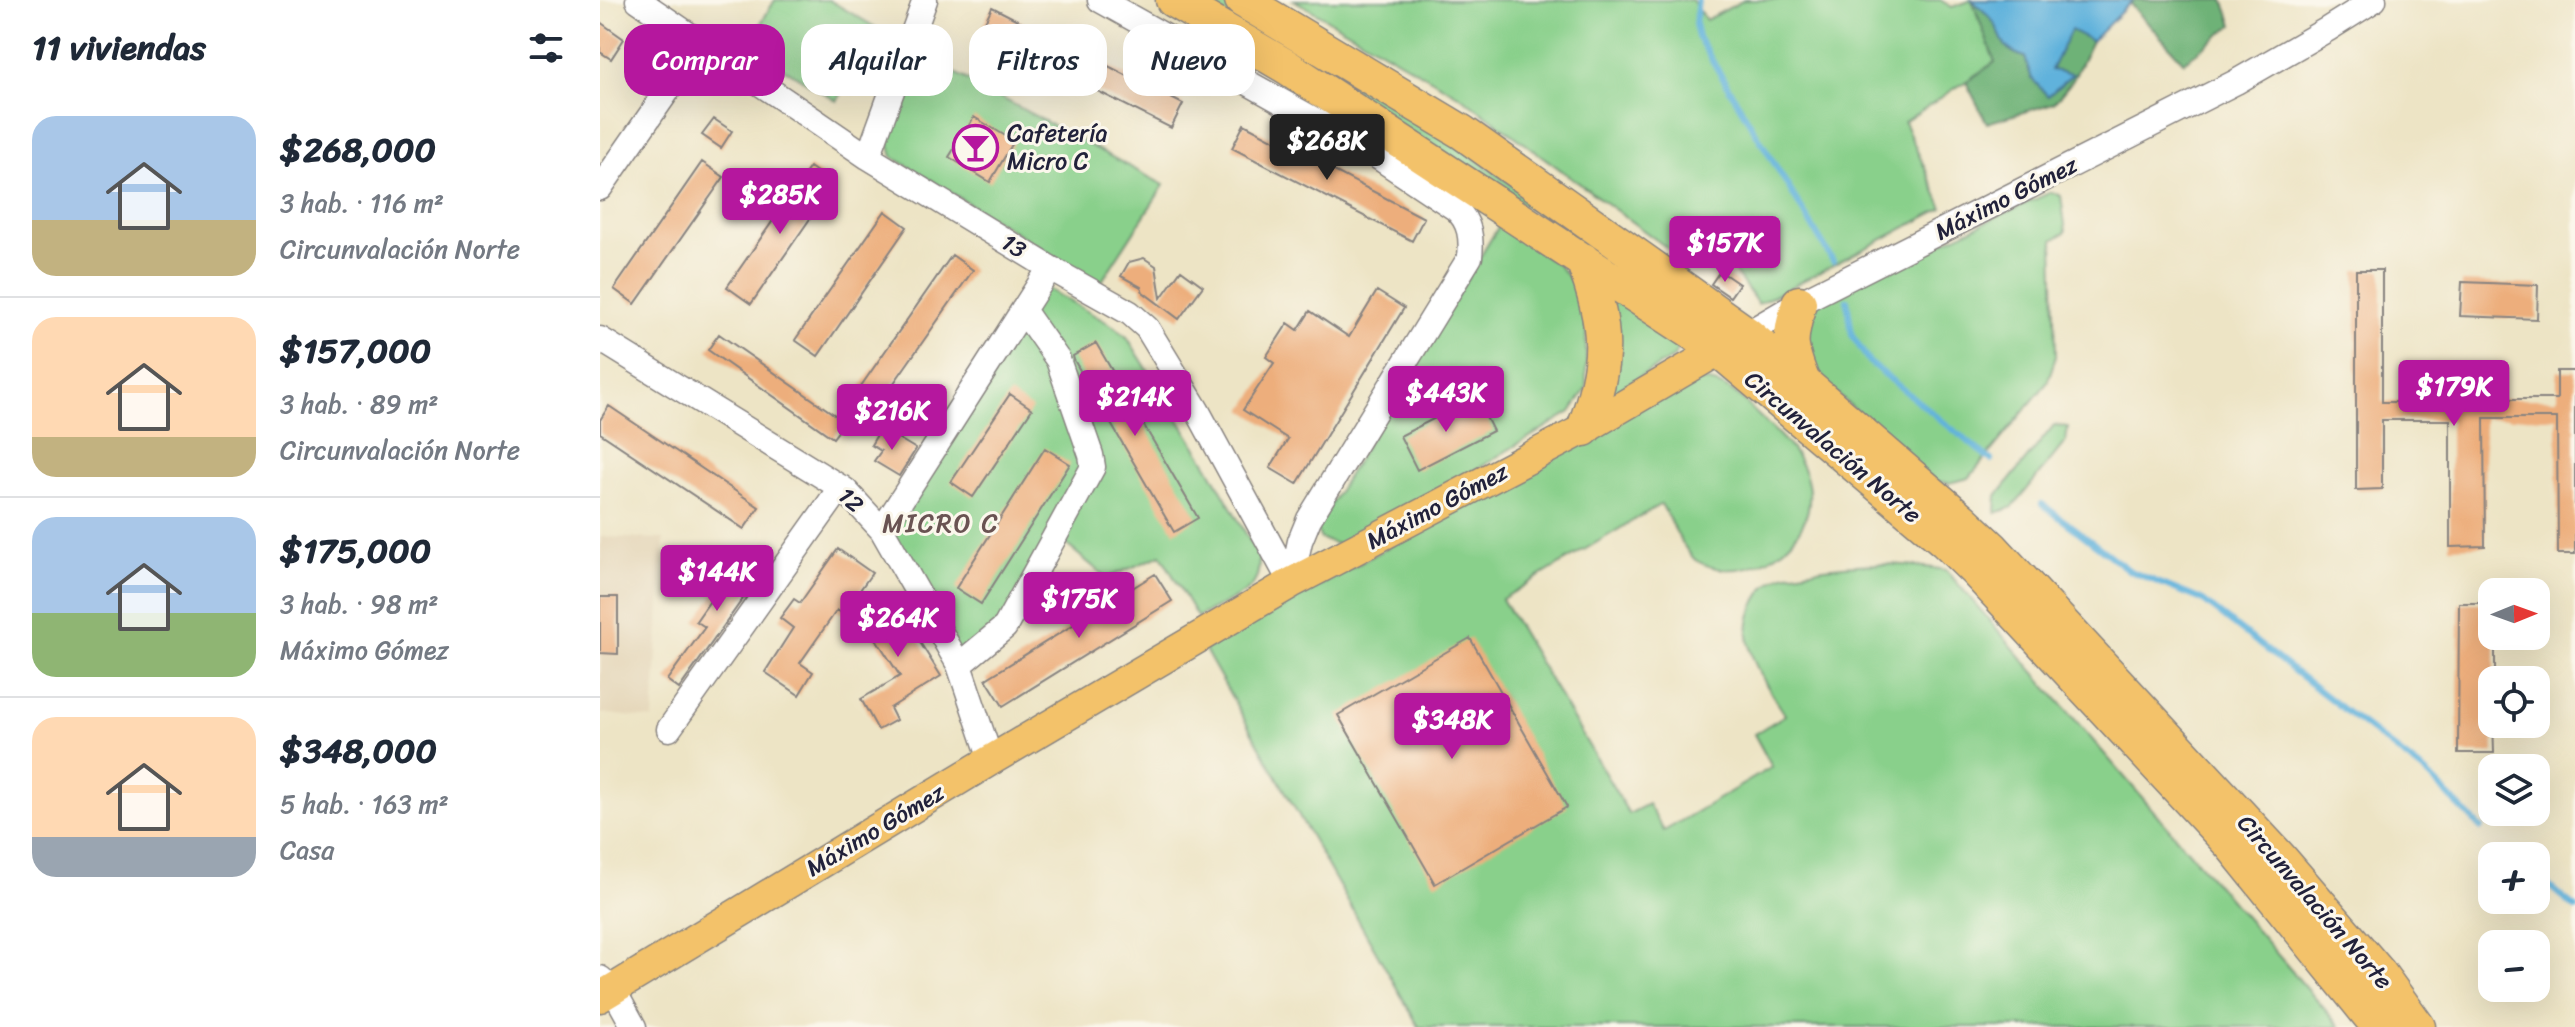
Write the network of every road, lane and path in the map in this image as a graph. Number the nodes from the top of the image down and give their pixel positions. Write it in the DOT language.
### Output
graph roads {
  1 [pos="638,0"];
  2 [pos="925,0"];
  3 [pos="1100,0"];
  4 [pos="1173,0"];
  5 [pos="1242,0"];
  6 [pos="2374,0"];
  7 [pos="672,24"];
  8 [pos="664,96"];
  9 [pos="777,96"];
  10 [pos="868,157"];
  11 [pos="600,188"];
  12 [pos="1583,260"];
  13 [pos="1050,268"];
  14 [pos="1799,303"];
  15 [pos="1023,310"];
  16 [pos="600,339"];
  17 [pos="1733,342"];
  18 [pos="1803,382"];
  19 [pos="1584,429"];
  20 [pos="841,487"];
  21 [pos="882,530"];
  22 [pos="1953,530"];
  23 [pos="1291,583"];
  24 [pos="959,665"];
  25 [pos="669,729"];
  26 [pos="991,760"];
  27 [pos="2368,985"];
  28 [pos="604,988"];
  29 [pos="634,1027"];
  30 [pos="2379,1027"];
  31 [pos="2418,1027"];
  1 -- 7 [label="street, 13"];
  2 -- 10 [label="street"];
  3 -- 23 [label="street"];
  4 -- 12 [label="highway, Circunvalación Norte"];
  5 -- 17 [label="highway, Circunvalación Norte"];
  6 -- 14 [label="street, Máximo Gómez"];
  8 -- 11 [label="street"];
  9 -- 10 [label="street, 13"];
  10 -- 13 [label="street, 13"];
  12 -- 17 [label="highway, Circunvalación Norte"];
  12 -- 19 [label="highway"];
  13 -- 15 [label="street"];
  13 -- 23 [label="street, 13"];
  14 -- 17 [label="street, Máximo Gómez"];
  14 -- 18 [label="highway"];
  15 -- 21 [label="street"];
  15 -- 24 [label="street"];
  16 -- 20 [label="street, 12"];
  17 -- 18 [label="highway, Circunvalación Norte"];
  17 -- 19 [label="main road, Máximo Gómez"];
  17 -- 22 [label="highway, Circunvalación Norte"];
  18 -- 22 [label="highway, Circunvalación Norte"];
  19 -- 23 [label="main road, Máximo Gómez"];
  20 -- 21 [label="street, 12"];
  20 -- 25 [label="street"];
  21 -- 24 [label="street, 12"];
  22 -- 27 [label="highway, Circunvalación Norte"];
  23 -- 26 [label="main road, Máximo Gómez"];
  24 -- 26 [label="street, 12"];
  26 -- 28 [label="main road, Máximo Gómez"];
  27 -- 30 [label="highway, Circunvalación Norte"];
  27 -- 31 [label="highway, Circunvalación Norte"];
  28 -- 29 [label="street"];
}
